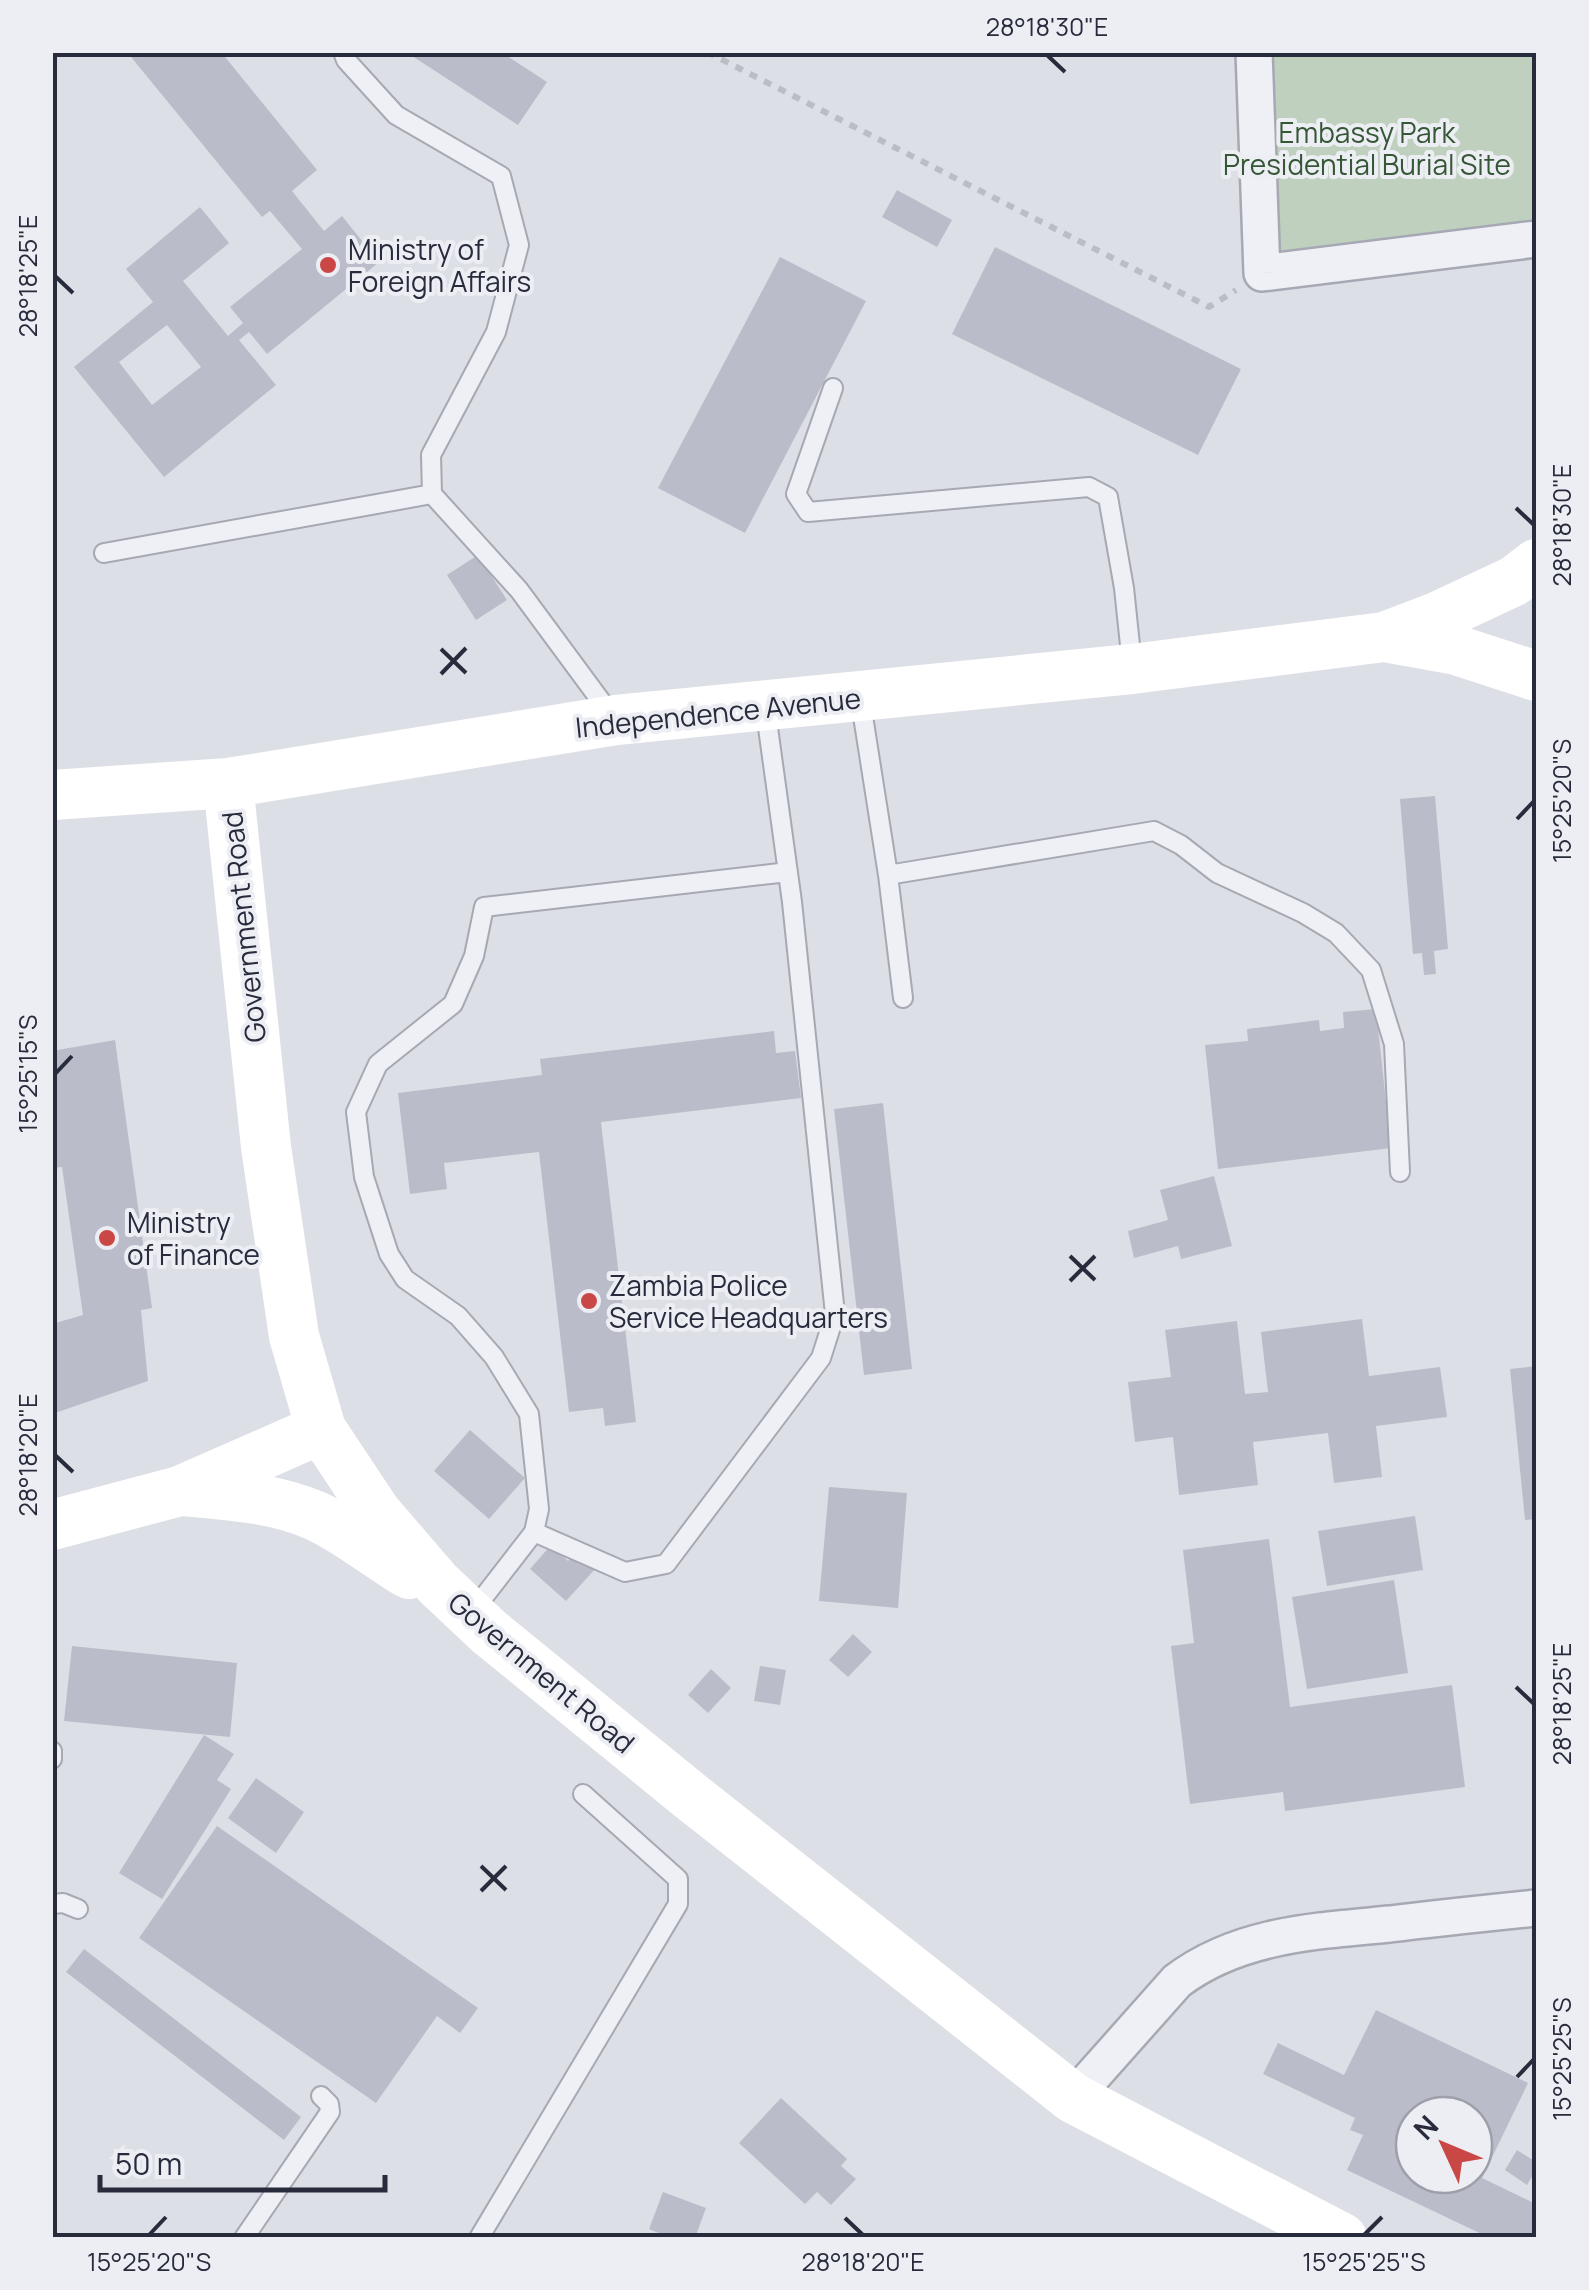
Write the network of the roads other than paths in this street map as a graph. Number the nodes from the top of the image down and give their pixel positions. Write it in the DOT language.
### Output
graph roads {
  1 [pos="343,52"];
  2 [pos="1254,52"];
  3 [pos="1536,239"];
  4 [pos="833,388"];
  5 [pos="432,494"];
  6 [pos="104,553"];
  7 [pos="1536,564"];
  8 [pos="1384,638"];
  9 [pos="1132,669"];
  10 [pos="1536,676"];
  11 [pos="860,696"];
  12 [pos="765,706"];
  13 [pos="616,720"];
  14 [pos="228,783"];
  15 [pos="52,795"];
  16 [pos="788,872"];
  17 [pos="888,875"];
  18 [pos="903,998"];
  19 [pos="1400,1172"];
  20 [pos="322,1429"];
  21 [pos="180,1491"];
  22 [pos="52,1525"];
  23 [pos="534,1532"];
  24 [pos="454,1599"];
  25 [pos="52,1752"];
  26 [pos="52,1760"];
  27 [pos="583,1794"];
  28 [pos="52,1904"];
  29 [pos="1536,1908"];
  30 [pos="78,1909"];
  31 [pos="321,2096"];
  32 [pos="1073,2098"];
  33 [pos="244,2238"];
  34 [pos="479,2238"];
  35 [pos="1342,2238"];
  1 -- 5 [label="lane"];
  2 -- 3 [label="street"];
  4 -- 9 [label="lane"];
  5 -- 6 [label="lane"];
  5 -- 13 [label="lane"];
  7 -- 8 [label="main road, Independence Avenue"];
  8 -- 9 [label="main road, Independence Avenue"];
  8 -- 10 [label="main road, Independence Avenue"];
  9 -- 11 [label="main road, Independence Avenue"];
  11 -- 12 [label="main road, Independence Avenue"];
  11 -- 17 [label="lane"];
  12 -- 13 [label="main road, Independence Avenue"];
  12 -- 16 [label="lane"];
  13 -- 14 [label="main road, Independence Avenue"];
  14 -- 15 [label="main road, Independence Avenue"];
  14 -- 20 [label="main road, Government Road"];
  16 -- 23 [label="lane"];
  16 -- 23 [label="lane"];
  17 -- 18 [label="lane"];
  17 -- 19 [label="lane"];
  20 -- 21 [label="main road"];
  20 -- 24 [label="main road, Government Road"];
  21 -- 22 [label="main road"];
  21 -- 24 [label="main road"];
  23 -- 24 [label="lane"];
  24 -- 32 [label="main road, Government Road"];
  25 -- 26 [label="lane"];
  27 -- 34 [label="lane"];
  28 -- 30 [label="lane"];
  29 -- 32 [label="street"];
  31 -- 33 [label="lane"];
  32 -- 35 [label="main road, Government Road"];
}
